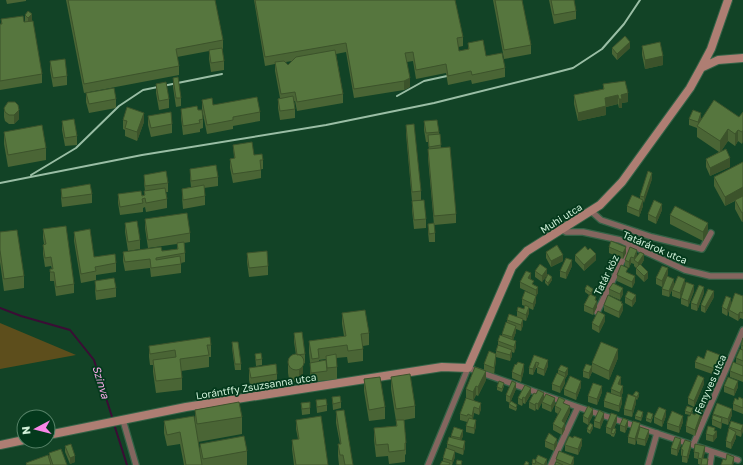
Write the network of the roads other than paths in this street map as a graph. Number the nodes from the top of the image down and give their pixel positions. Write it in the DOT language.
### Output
graph roads {
  1 [pos="728,0"];
  2 [pos="743,58"];
  3 [pos="701,68"];
  4 [pos="591,210"];
  5 [pos="561,229"];
  6 [pos="711,233"];
  7 [pos="630,245"];
  8 [pos="743,276"];
  9 [pos="597,312"];
  10 [pos="743,330"];
  11 [pos="468,368"];
  12 [pos="578,407"];
  13 [pos="123,420"];
  14 [pos="657,433"];
  15 [pos="56,434"];
  16 [pos="16,442"];
  17 [pos="0,445"];
  18 [pos="692,445"];
  19 [pos="712,452"];
  20 [pos="738,460"];
  21 [pos="136,465"];
  22 [pos="428,465"];
  23 [pos="551,465"];
  24 [pos="648,465"];
  25 [pos="710,465"];
  1 -- 3 [label="main road, Muhi utca"];
  2 -- 3 [label="main road"];
  3 -- 4 [label="main road, Muhi utca"];
  4 -- 5 [label="main road, Muhi utca"];
  4 -- 6 [label="street, Tatárárok utca"];
  5 -- 7 [label="street, Tatárárok utca"];
  5 -- 11 [label="main road, Muhi utca"];
  7 -- 8 [label="street, Tatárárok utca"];
  7 -- 9 [label="street, Tatár köz"];
  10 -- 18 [label="street, Fenyves utca"];
  11 -- 12 [label="street"];
  11 -- 13 [label="main road, Lorántffy Zsuzsanna utca"];
  11 -- 22 [label="street, Muhi utca"];
  12 -- 14 [label="street"];
  12 -- 23 [label="street"];
  13 -- 15 [label="main road, Lorántffy Zsuzsanna utca"];
  13 -- 21 [label="street"];
  14 -- 18 [label="street"];
  14 -- 24 [label="street"];
  16 -- 17 [label="main road"];
  18 -- 19 [label="street"];
  19 -- 20 [label="street"];
  19 -- 25 [label="street"];
}
